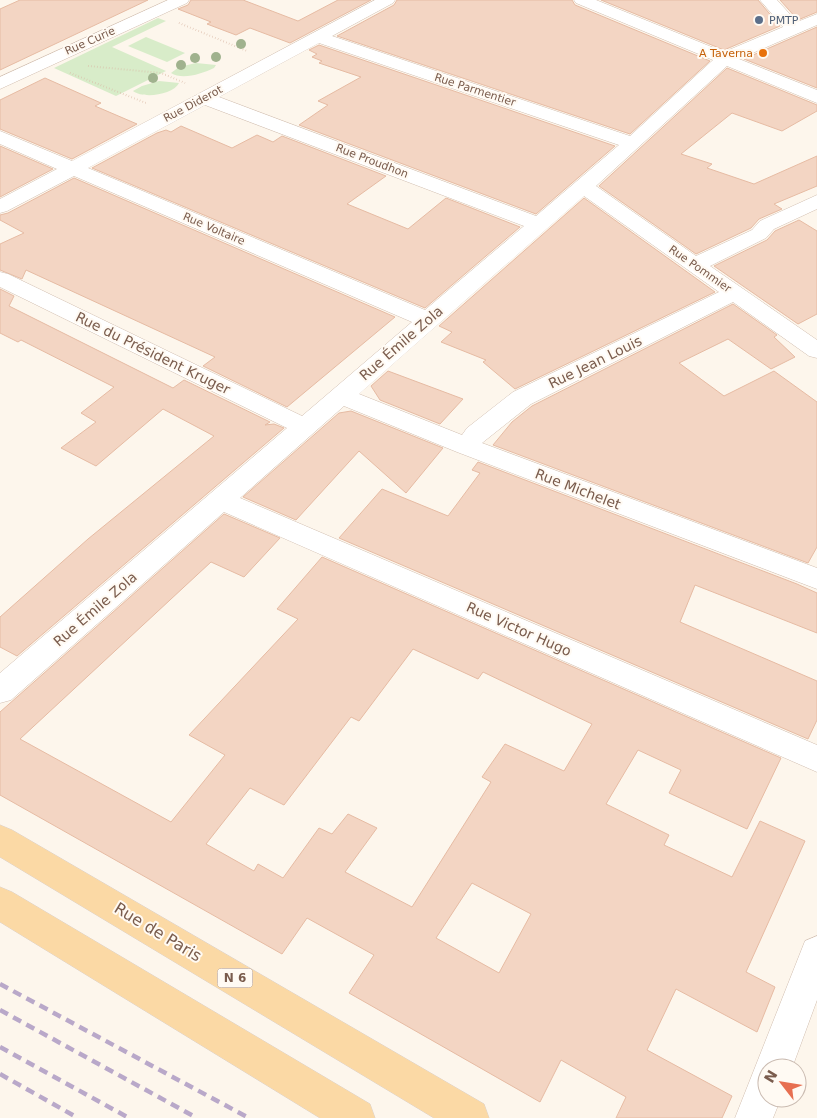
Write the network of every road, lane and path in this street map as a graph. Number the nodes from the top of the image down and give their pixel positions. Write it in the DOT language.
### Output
graph roads {
  1 [pos="182,0"];
  2 [pos="386,0"];
  3 [pos="768,0"];
  4 [pos="587,1"];
  5 [pos="817,19"];
  6 [pos="177,23"];
  7 [pos="794,29"];
  8 [pos="317,37"];
  9 [pos="254,53"];
  10 [pos="726,58"];
  11 [pos="81,66"];
  12 [pos="67,72"];
  13 [pos="161,73"];
  14 [pos="0,84"];
  15 [pos="817,97"];
  16 [pos="205,98"];
  17 [pos="152,106"];
  18 [pos="0,137"];
  19 [pos="633,142"];
  20 [pos="70,168"];
  21 [pos="583,186"];
  22 [pos="817,202"];
  23 [pos="0,207"];
  24 [pos="538,224"];
  25 [pos="694,265"];
  26 [pos="0,278"];
  27 [pos="734,293"];
  28 [pos="428,320"];
  29 [pos="817,352"];
  30 [pos="341,396"];
  31 [pos="305,427"];
  32 [pos="466,446"];
  33 [pos="222,500"];
  34 [pos="817,579"];
  35 [pos="0,691"];
  36 [pos="817,759"];
  37 [pos="0,840"];
  38 [pos="0,902"];
  39 [pos="817,953"];
  40 [pos="777,1058"];
  41 [pos="356,1118"];
  42 [pos="470,1118"];
  1 -- 14 [label="street, Rue Curie"];
  2 -- 8 [label="street, Rue Diderot"];
  3 -- 7 [label="street"];
  4 -- 10 [label="street"];
  5 -- 7 [label="street, Rue Émile Zola"];
  6 -- 9 [label="path"];
  7 -- 10 [label="street, Rue Émile Zola"];
  8 -- 16 [label="street, Rue Diderot"];
  8 -- 19 [label="street, Rue Parmentier"];
  10 -- 15 [label="street"];
  10 -- 19 [label="street, Rue Émile Zola"];
  11 -- 13 [label="path"];
  12 -- 17 [label="path"];
  16 -- 20 [label="street, Rue Diderot"];
  16 -- 24 [label="street, Rue Proudhon"];
  18 -- 20 [label="street, Rue Voltaire"];
  19 -- 21 [label="street, Rue Émile Zola"];
  20 -- 23 [label="street, Rue Diderot"];
  20 -- 28 [label="street, Rue Voltaire"];
  21 -- 24 [label="street, Rue Émile Zola"];
  21 -- 25 [label="street, Rue Pommier"];
  22 -- 25 [label="street"];
  24 -- 28 [label="street, Rue Émile Zola"];
  25 -- 27 [label="street, Rue Pommier"];
  26 -- 31 [label="street, Rue du Président Kruger"];
  27 -- 29 [label="street, Rue Pommier"];
  27 -- 32 [label="street, Rue Jean Louis"];
  28 -- 30 [label="street, Rue Émile Zola"];
  30 -- 31 [label="street, Rue Émile Zola"];
  30 -- 32 [label="street, Rue Michelet"];
  31 -- 33 [label="street, Rue Émile Zola"];
  32 -- 34 [label="street, Rue Michelet"];
  33 -- 35 [label="street, Rue Émile Zola"];
  33 -- 36 [label="street, Rue Victor Hugo"];
  37 -- 42 [label="main road, Rue de Paris / N 6"];
  38 -- 41 [label="main road"];
  39 -- 40 [label="street"];
}
